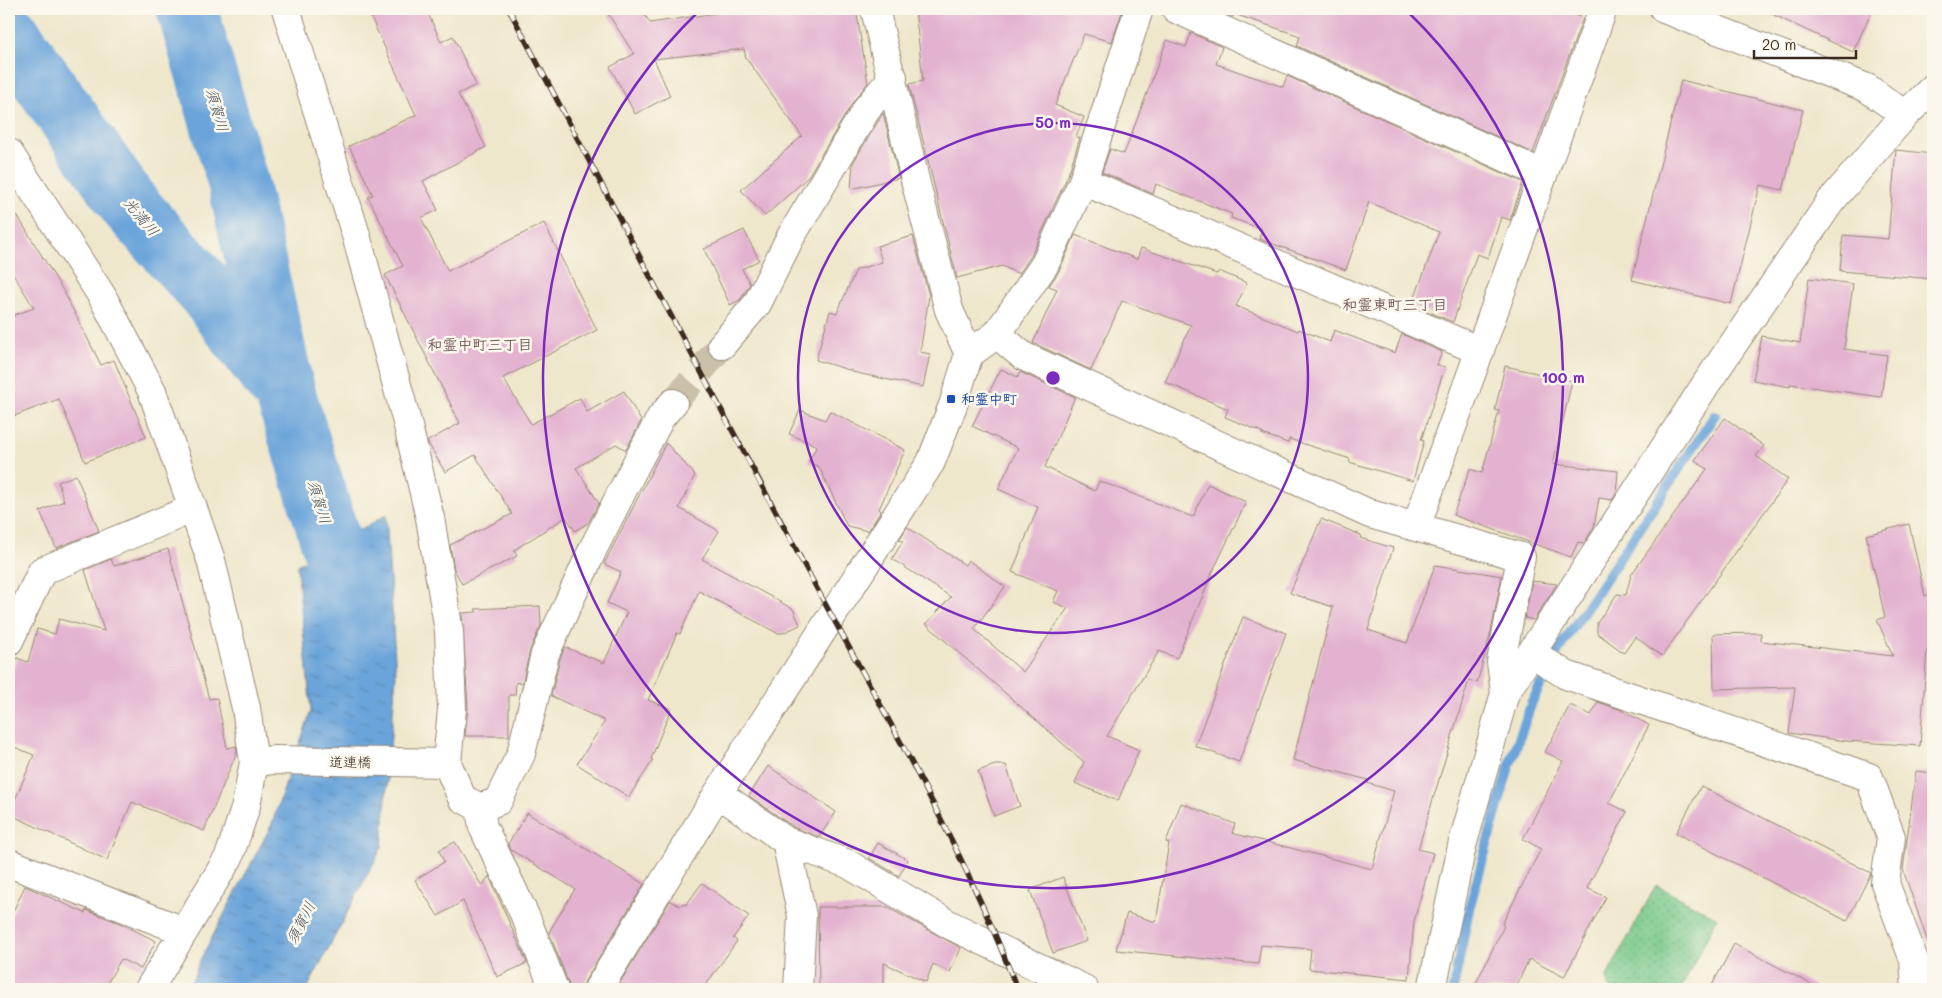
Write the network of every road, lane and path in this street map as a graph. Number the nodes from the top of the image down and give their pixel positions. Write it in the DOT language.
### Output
graph roads {
  1 [pos="286,9"];
  2 [pos="875,9"];
  3 [pos="1139,9"];
  4 [pos="1176,9"];
  5 [pos="1603,9"];
  6 [pos="1664,9"];
  7 [pos="893,78"];
  8 [pos="1933,88"];
  9 [pos="1904,115"];
  10 [pos="9,153"];
  11 [pos="1544,174"];
  12 [pos="1082,181"];
  13 [pos="997,334"];
  14 [pos="722,345"];
  15 [pos="1480,352"];
  16 [pos="969,354"];
  17 [pos="673,403"];
  18 [pos="192,509"];
  19 [pos="1416,527"];
  20 [pos="9,641"];
  21 [pos="1532,653"];
  22 [pos="1505,692"];
  23 [pos="264,761"];
  24 [pos="437,763"];
  25 [pos="718,793"];
  26 [pos="480,808"];
  27 [pos="786,841"];
  28 [pos="9,863"];
  29 [pos="184,931"];
  30 [pos="149,989"];
  31 [pos="554,989"];
  32 [pos="598,989"];
  33 [pos="798,989"];
  34 [pos="1084,989"];
  35 [pos="1432,989"];
  36 [pos="1916,989"];
  1 -- 24 [label="street"];
  2 -- 7 [label="street"];
  3 -- 12 [label="street"];
  4 -- 11 [label="street"];
  5 -- 11 [label="street"];
  6 -- 9 [label="street"];
  7 -- 14 [label="street"];
  7 -- 16 [label="street"];
  8 -- 9 [label="street"];
  9 -- 21 [label="street"];
  10 -- 18 [label="street"];
  11 -- 15 [label="street"];
  12 -- 13 [label="street"];
  12 -- 15 [label="street"];
  13 -- 16 [label="street"];
  13 -- 19 [label="street"];
  15 -- 19 [label="street"];
  16 -- 25 [label="street"];
  17 -- 26 [label="street"];
  18 -- 20 [label="street"];
  18 -- 23 [label="street"];
  19 -- 22 [label="street"];
  21 -- 22 [label="street"];
  21 -- 36 [label="street"];
  22 -- 35 [label="street"];
  23 -- 24 [label="street, 道連橋"];
  23 -- 29 [label="street"];
  24 -- 26 [label="street"];
  25 -- 27 [label="street"];
  25 -- 32 [label="street"];
  26 -- 31 [label="street"];
  27 -- 33 [label="street"];
  27 -- 34 [label="street"];
  28 -- 29 [label="street"];
  29 -- 30 [label="street"];
}
